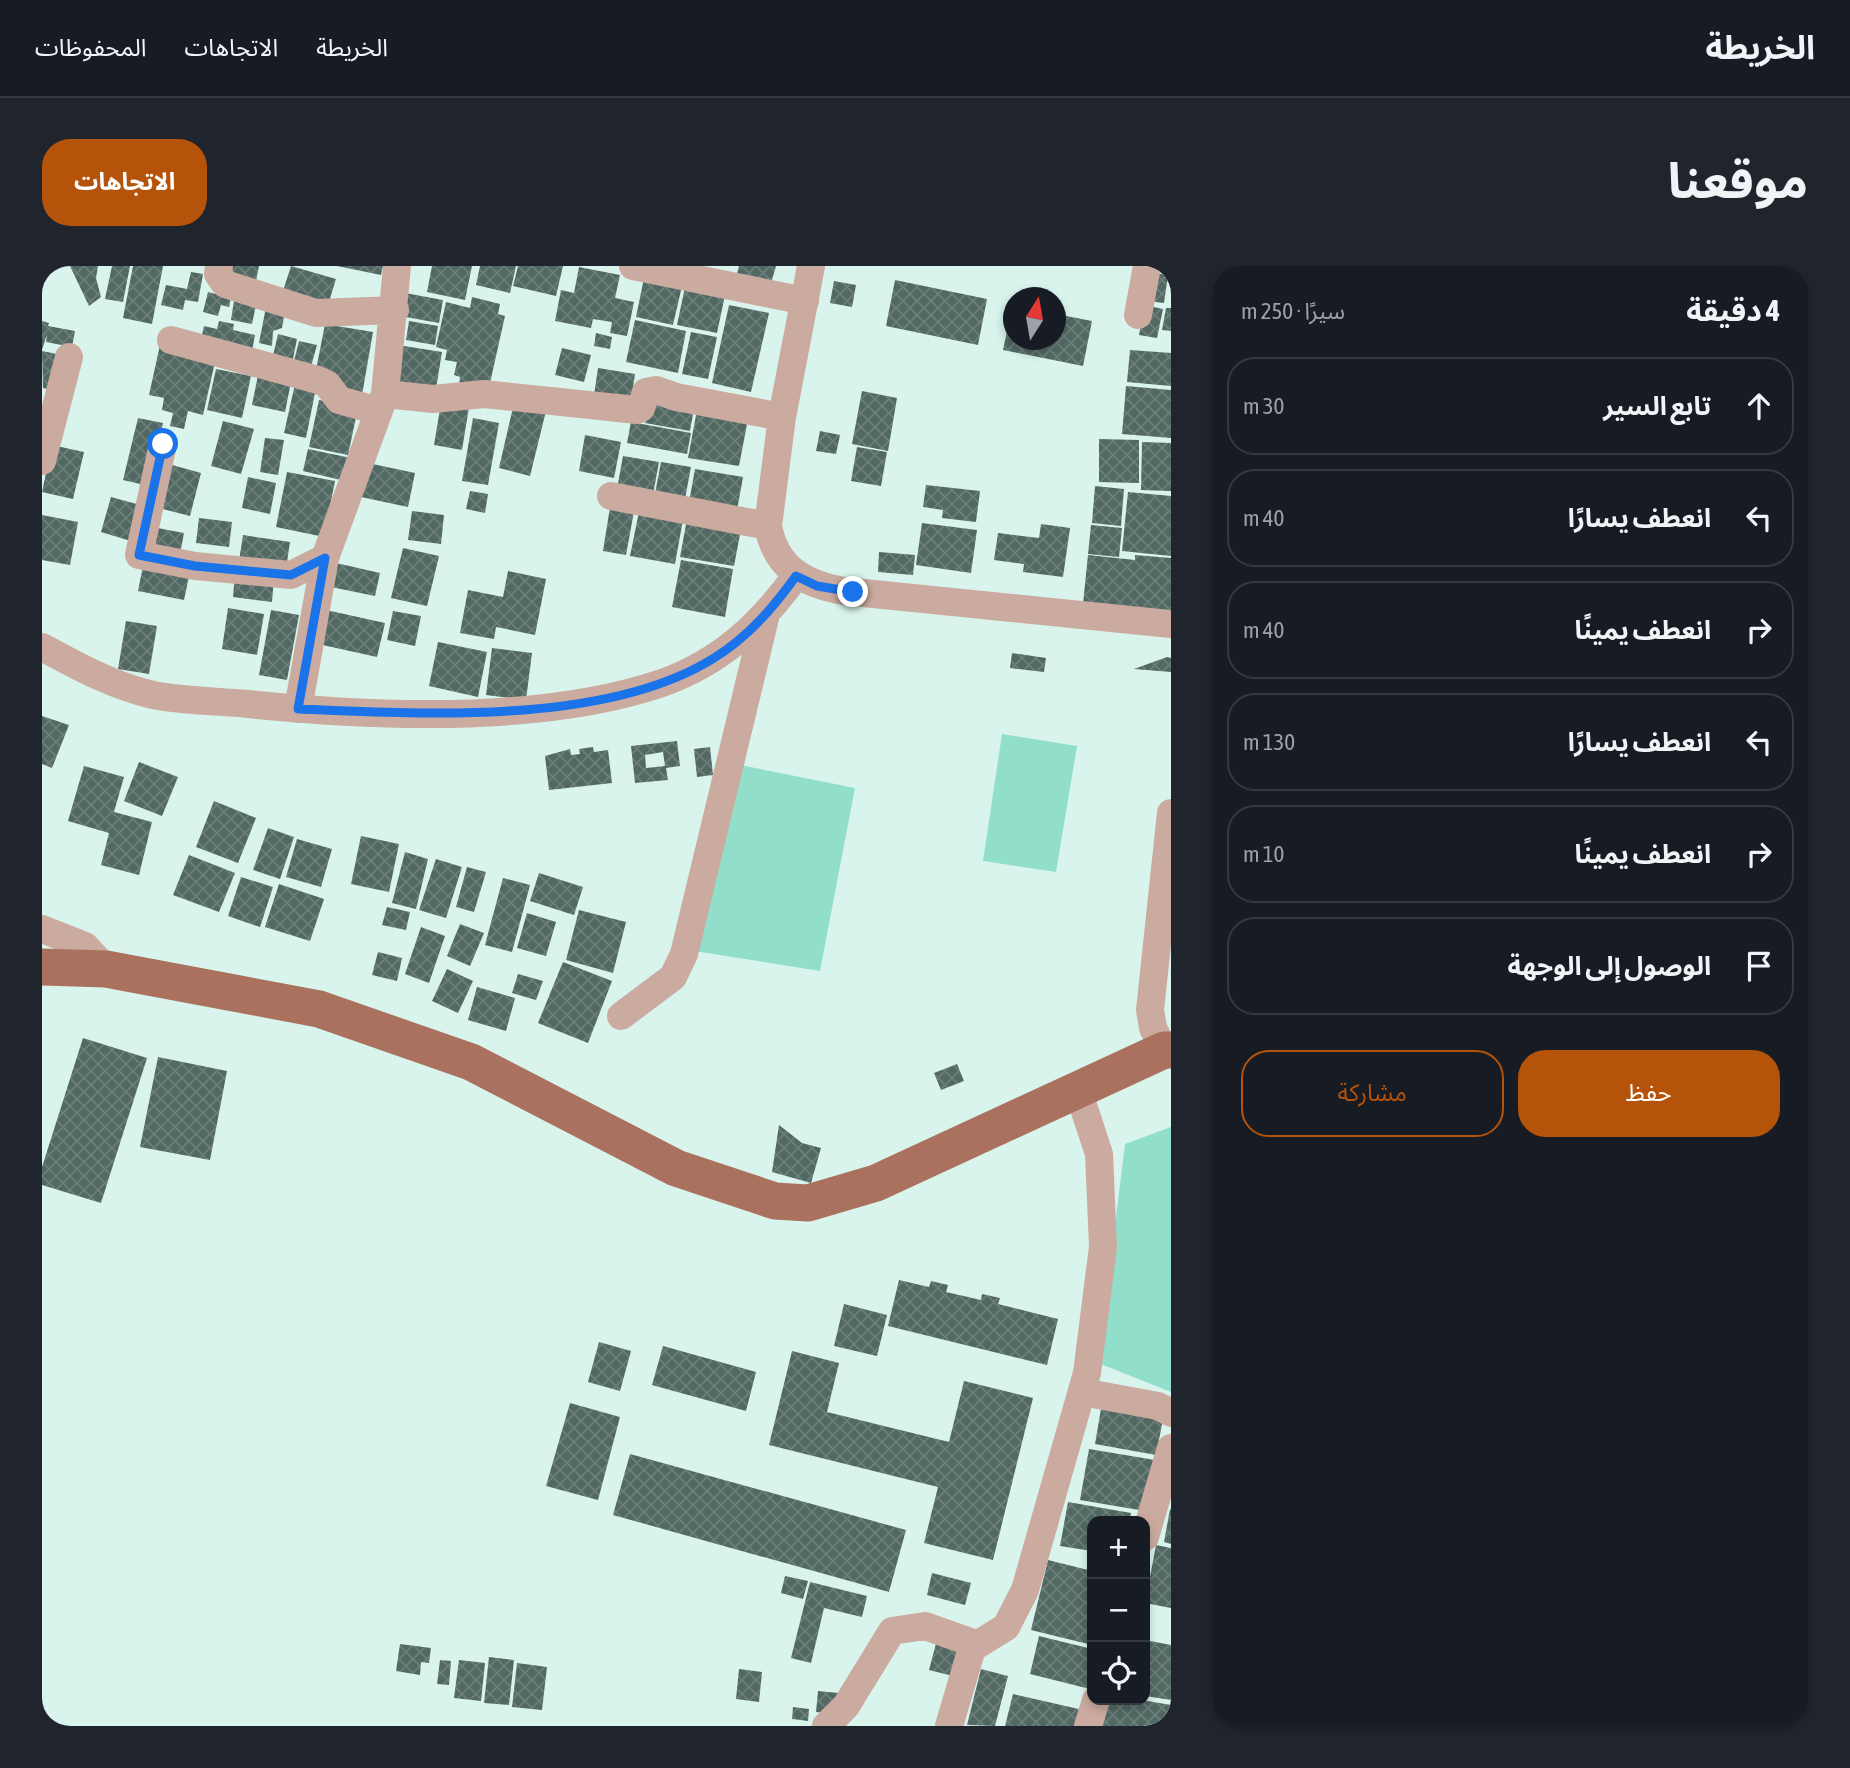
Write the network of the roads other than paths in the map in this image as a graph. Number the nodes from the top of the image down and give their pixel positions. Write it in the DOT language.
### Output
graph roads {
  1 [pos="219,266"];
  2 [pos="397,266"];
  3 [pos="633,266"];
  4 [pos="811,266"];
  5 [pos="1147,266"];
  6 [pos="805,301"];
  7 [pos="395,310"];
  8 [pos="1138,315"];
  9 [pos="171,340"];
  10 [pos="69,357"];
  11 [pos="50,397"];
  12 [pos="382,403"];
  13 [pos="782,417"];
  14 [pos="163,444"];
  15 [pos="42,461"];
  16 [pos="611,496"];
  17 [pos="768,526"];
  18 [pos="325,558"];
  19 [pos="796,576"];
  20 [pos="765,618"];
  21 [pos="1171,624"];
  22 [pos="42,647"];
  23 [pos="298,709"];
  24 [pos="1171,813"];
  25 [pos="42,929"];
  26 [pos="42,967"];
  27 [pos="106,969"];
  28 [pos="621,1016"];
  29 [pos="1167,1050"];
  30 [pos="1078,1090"];
  31 [pos="1082,1392"];
  32 [pos="1171,1413"];
  33 [pos="1171,1448"];
  34 [pos="1150,1520"];
  35 [pos="976,1644"];
  36 [pos="1094,1705"];
  37 [pos="826,1726"];
  38 [pos="949,1726"];
  39 [pos="1088,1726"];
  1 -- 7 [label="street"];
  2 -- 7 [label="street"];
  3 -- 6 [label="street"];
  4 -- 6 [label="street"];
  5 -- 8 [label="street"];
  6 -- 13 [label="street"];
  7 -- 12 [label="street"];
  9 -- 12 [label="street"];
  10 -- 11 [label="street"];
  11 -- 15 [label="street"];
  12 -- 13 [label="street"];
  12 -- 18 [label="street"];
  13 -- 17 [label="street"];
  14 -- 18 [label="street"];
  16 -- 17 [label="street"];
  17 -- 19 [label="street"];
  18 -- 23 [label="street"];
  19 -- 20 [label="street"];
  19 -- 21 [label="street"];
  20 -- 23 [label="street"];
  20 -- 28 [label="street"];
  22 -- 23 [label="street"];
  24 -- 29 [label="street"];
  25 -- 27 [label="street"];
  26 -- 27 [label="main road"];
  27 -- 30 [label="main road"];
  29 -- 30 [label="main road"];
  30 -- 31 [label="street"];
  31 -- 32 [label="street"];
  31 -- 35 [label="street"];
  33 -- 34 [label="street"];
  35 -- 37 [label="street"];
  35 -- 38 [label="street"];
  36 -- 39 [label="street"];
}
